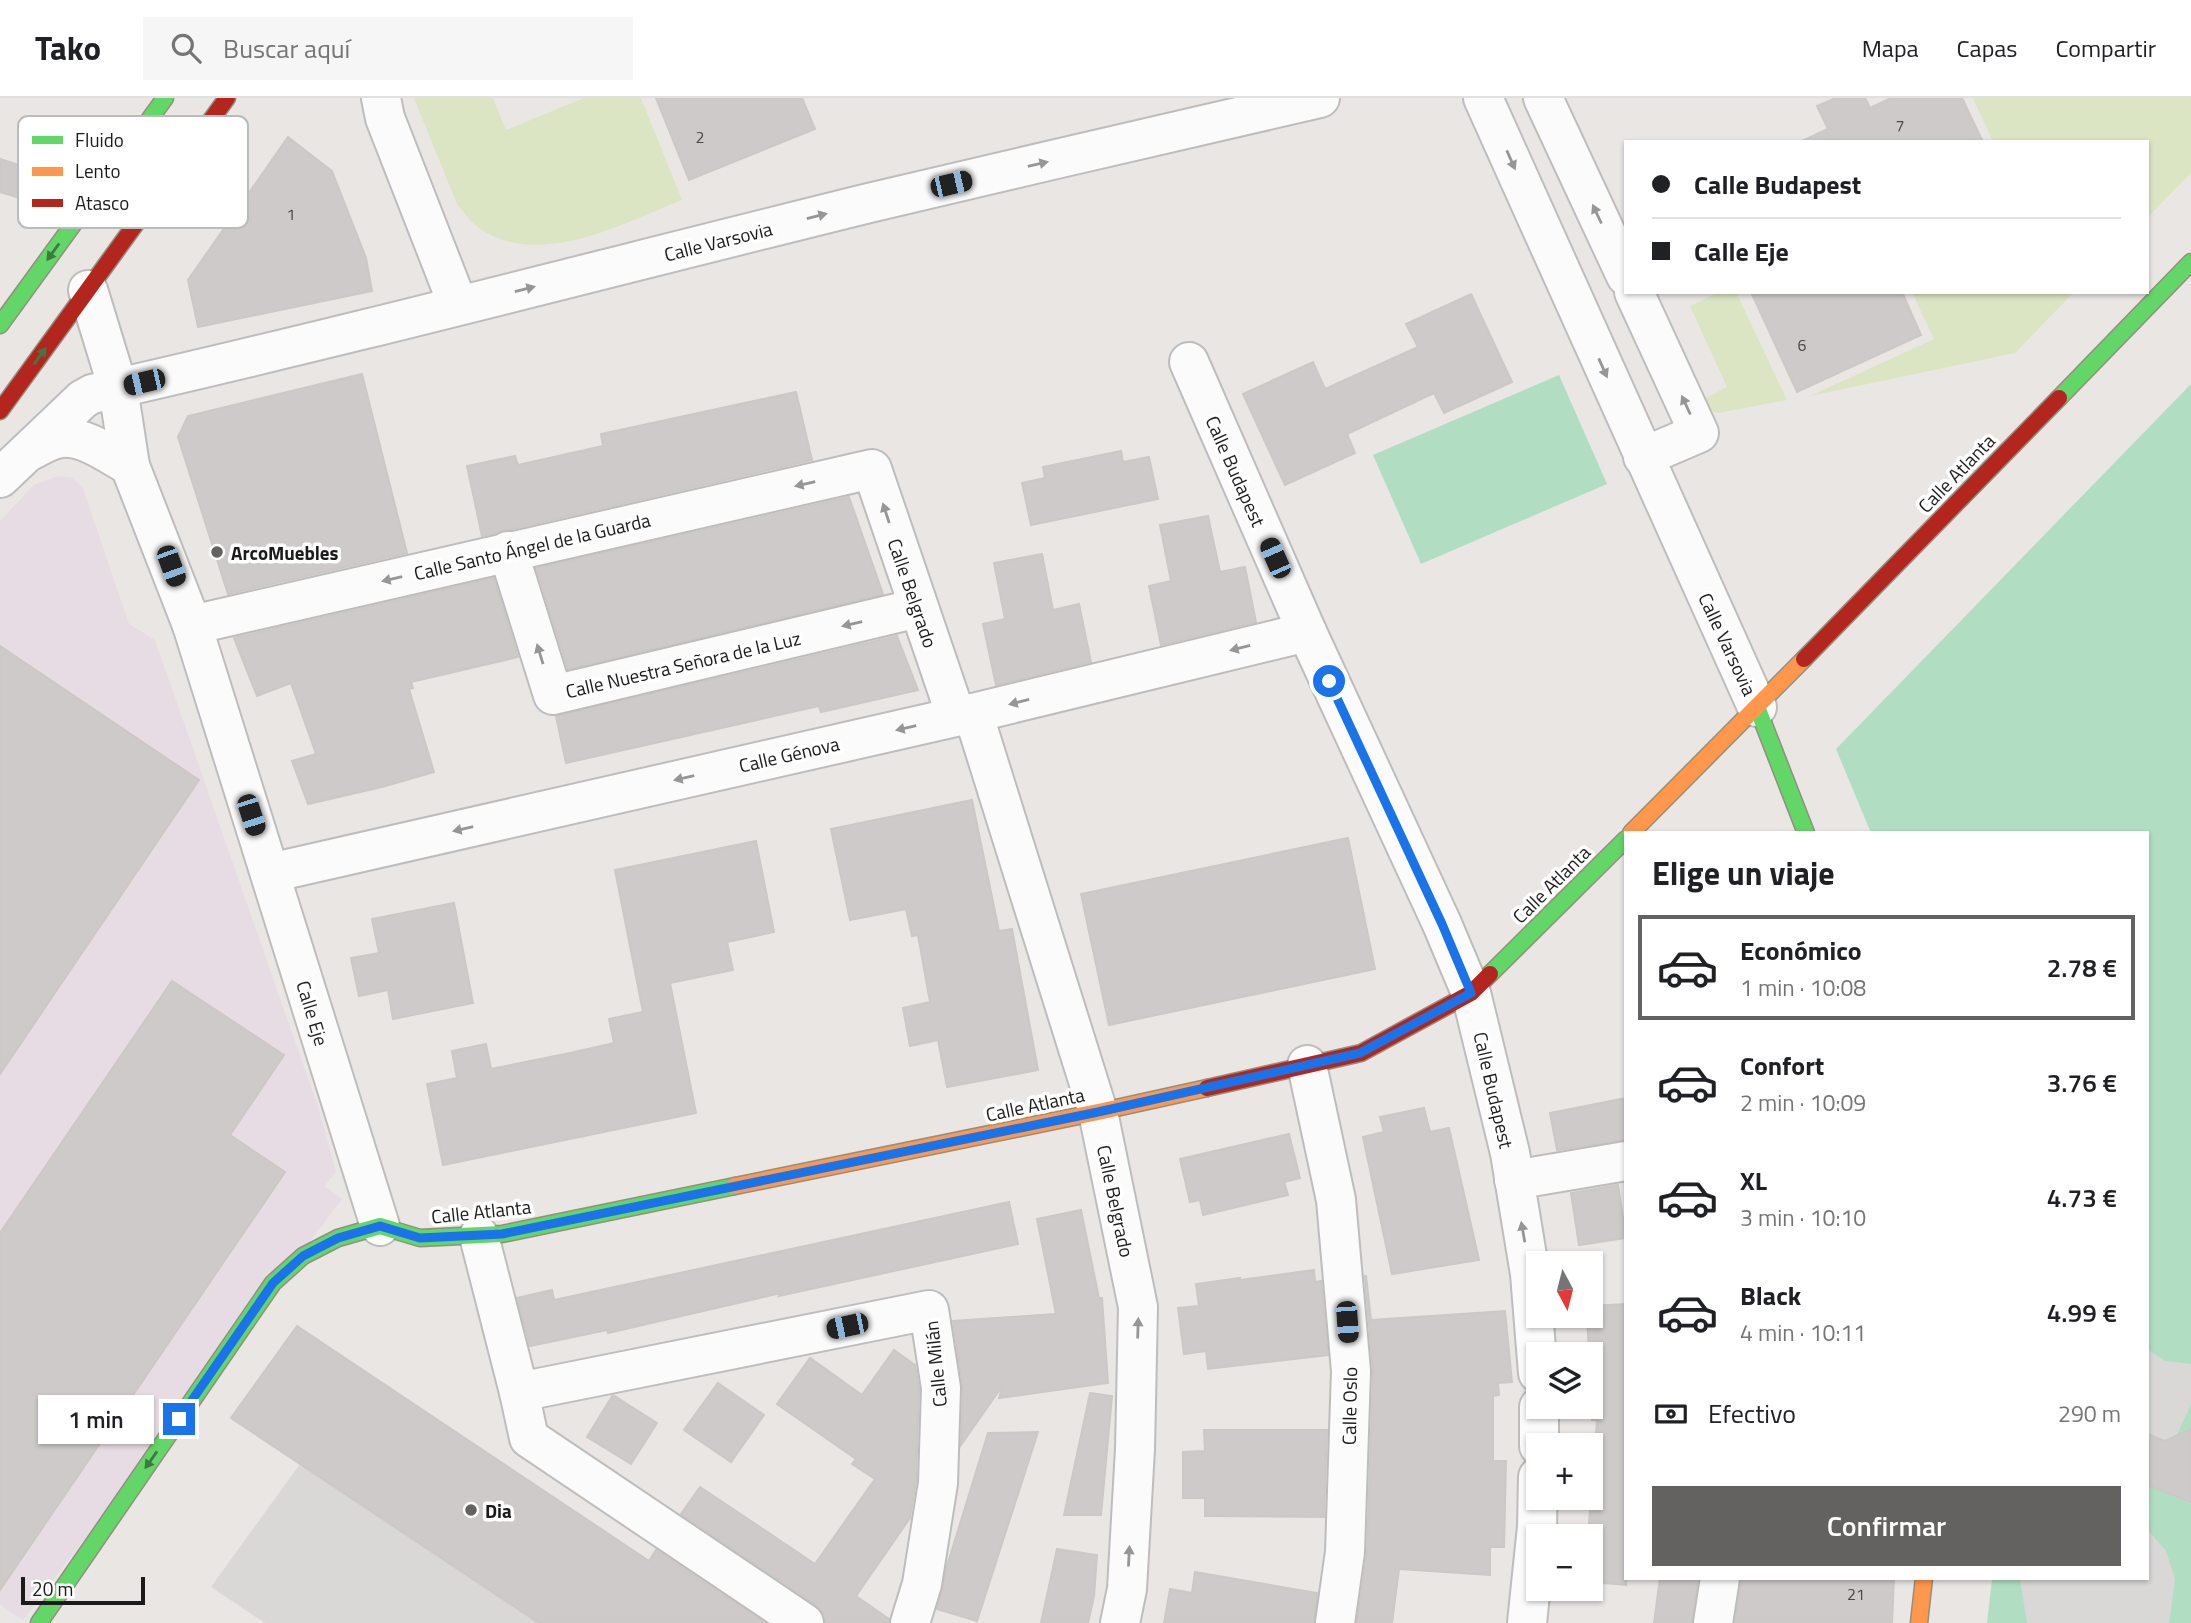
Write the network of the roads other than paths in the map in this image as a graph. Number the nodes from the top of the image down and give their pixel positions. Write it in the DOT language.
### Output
graph roads {
  1 [pos="165,98"];
  2 [pos="227,98"];
  3 [pos="381,98"];
  4 [pos="1320,98"];
  5 [pos="1483,98"];
  6 [pos="1542,98"];
  7 [pos="152,116"];
  8 [pos="214,116"];
  9 [pos="71,228"];
  10 [pos="133,228"];
  11 [pos="2191,262"];
  12 [pos="1624,272"];
  13 [pos="88,290"];
  14 [pos="1634,294"];
  15 [pos="458,305"];
  16 [pos="0,325"];
  17 [pos="1189,362"];
  18 [pos="118,388"];
  19 [pos="0,411"];
  20 [pos="1643,457"];
  21 [pos="12,466"];
  22 [pos="130,466"];
  23 [pos="872,469"];
  24 [pos="508,551"];
  25 [pos="918,608"];
  26 [pos="192,625"];
  27 [pos="1307,632"];
  28 [pos="1757,707"];
  29 [pos="964,715"];
  30 [pos="1634,831"];
  31 [pos="1805,831"];
  32 [pos="1624,841"];
  33 [pos="270,873"];
  34 [pos="1471,993"];
  35 [pos="1307,1065"];
  36 [pos="1098,1112"];
  37 [pos="1624,1161"];
  38 [pos="1514,1180"];
  39 [pos="380,1226"];
  40 [pos="479,1236"];
  41 [pos="1535,1342"];
  42 [pos="519,1392"];
  43 [pos="1537,1510"];
  44 [pos="1720,1580"];
  45 [pos="1924,1580"];
  46 [pos="39,1623"];
  47 [pos="804,1623"];
  48 [pos="910,1623"];
  49 [pos="1120,1623"];
  50 [pos="1335,1623"];
  51 [pos="1527,1623"];
  52 [pos="1713,1623"];
  53 [pos="1919,1623"];
  1 -- 7 [label="street, one-way"];
  2 -- 8 [label="street"];
  3 -- 15 [label="street"];
  15 -- 4 [label="street, Calle Varsovia, one-way"];
  5 -- 20 [label="street, Calle Varsovia, one-way"];
  12 -- 6 [label="street, one-way"];
  9 -- 16 [label="street, one-way"];
  10 -- 13 [label="street"];
  11 -- 28 [label="street, Calle Atlanta"];
  13 -- 18 [label="street, Calle Eje"];
  19 -- 13 [label="street, one-way"];
  20 -- 14 [label="street, one-way"];
  15 -- 18 [label="street, Calle Varsovia"];
  17 -- 27 [label="street, Calle Budapest"];
  18 -- 21 [label="street, Calle Varsovia"];
  18 -- 22 [label="street, Calle Eje"];
  20 -- 28 [label="street, Calle Varsovia"];
  21 -- 22 [label="street"];
  22 -- 26 [label="street, Calle Eje"];
  23 -- 24 [label="street, Calle Santo Ángel de la Guarda, one-way"];
  25 -- 23 [label="street, Calle Belgrado, one-way"];
  25 -- 24 [label="street, Calle Nuestra Señora de la Luz, one-way"];
  24 -- 26 [label="street, Calle Santo Ángel de la Guarda, one-way"];
  25 -- 29 [label="street, Calle Belgrado"];
  26 -- 33 [label="street, Calle Eje"];
  27 -- 29 [label="street, Calle Génova, one-way"];
  27 -- 34 [label="street, Calle Budapest"];
  28 -- 30 [label="street, Calle Atlanta"];
  28 -- 31 [label="street, Calle Varsovia"];
  29 -- 33 [label="street, Calle Génova, one-way"];
  29 -- 36 [label="street, Calle Belgrado"];
  32 -- 34 [label="street, Calle Atlanta"];
  33 -- 39 [label="street, Calle Eje"];
  34 -- 35 [label="street, Calle Atlanta"];
  34 -- 38 [label="street, Calle Budapest"];
  35 -- 36 [label="street, Calle Atlanta"];
  35 -- 50 [label="street, Calle Oslo"];
  36 -- 40 [label="street, Calle Atlanta"];
  49 -- 36 [label="street, Calle Belgrado, one-way"];
  37 -- 38 [label="street"];
  41 -- 38 [label="street, Calle Budapest, one-way"];
  39 -- 40 [label="street, Calle Atlanta"];
  39 -- 46 [label="street, one-way"];
  40 -- 42 [label="street"];
  42 -- 47 [label="street"];
  42 -- 48 [label="street, Calle Milán"];
  43 -- 51 [label="street"];
  44 -- 52 [label="street"];
  45 -- 53 [label="street"];
}
